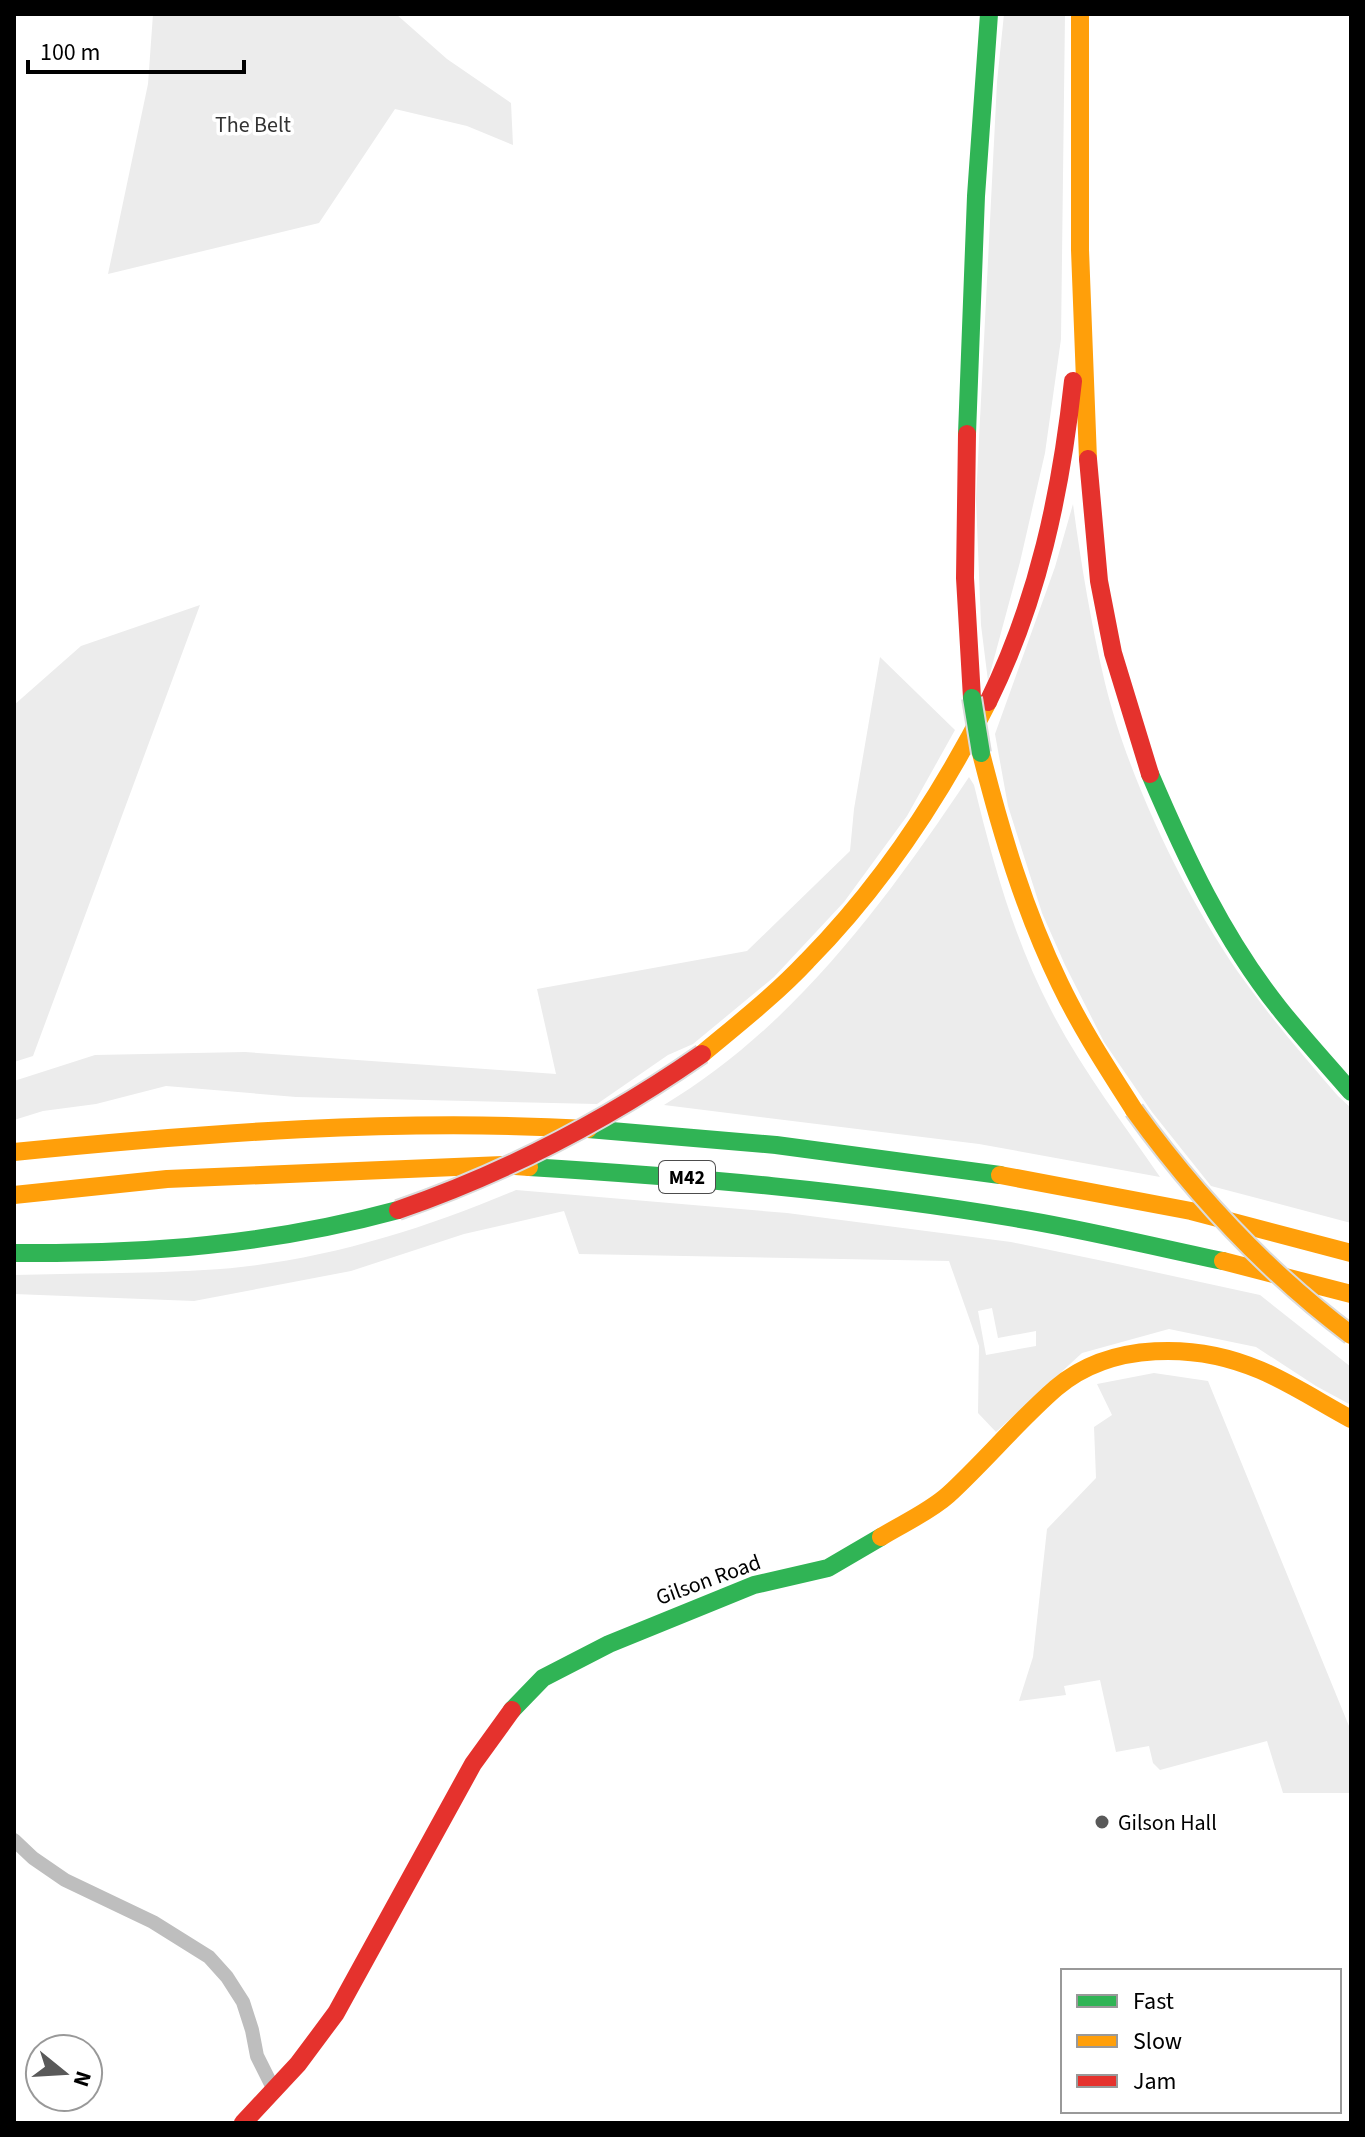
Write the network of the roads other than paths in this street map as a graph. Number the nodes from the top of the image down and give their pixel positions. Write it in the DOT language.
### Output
graph roads {
  1 [pos="989,14"];
  2 [pos="1080,14"];
  3 [pos="1080,250"];
  4 [pos="1351,1092"];
  5 [pos="14,1152"];
  6 [pos="14,1195"];
  7 [pos="14,1253"];
  8 [pos="1351,1253"];
  9 [pos="1351,1294"];
  10 [pos="1351,1335"];
  11 [pos="1351,1419"];
  12 [pos="14,1840"];
  13 [pos="274,2090"];
  14 [pos="243,2123"];
  1 -- 10 [label="main road, bridge"];
  2 -- 3 [label="main road"];
  3 -- 4 [label="main road"];
  3 -- 7 [label="main road, bridge"];
  5 -- 8 [label="main road, M42"];
  6 -- 9 [label="main road, M42"];
  11 -- 13 [label="main road, Gilson Road"];
  12 -- 13 [label="street"];
  13 -- 14 [label="main road, Gilson Road"];
}
